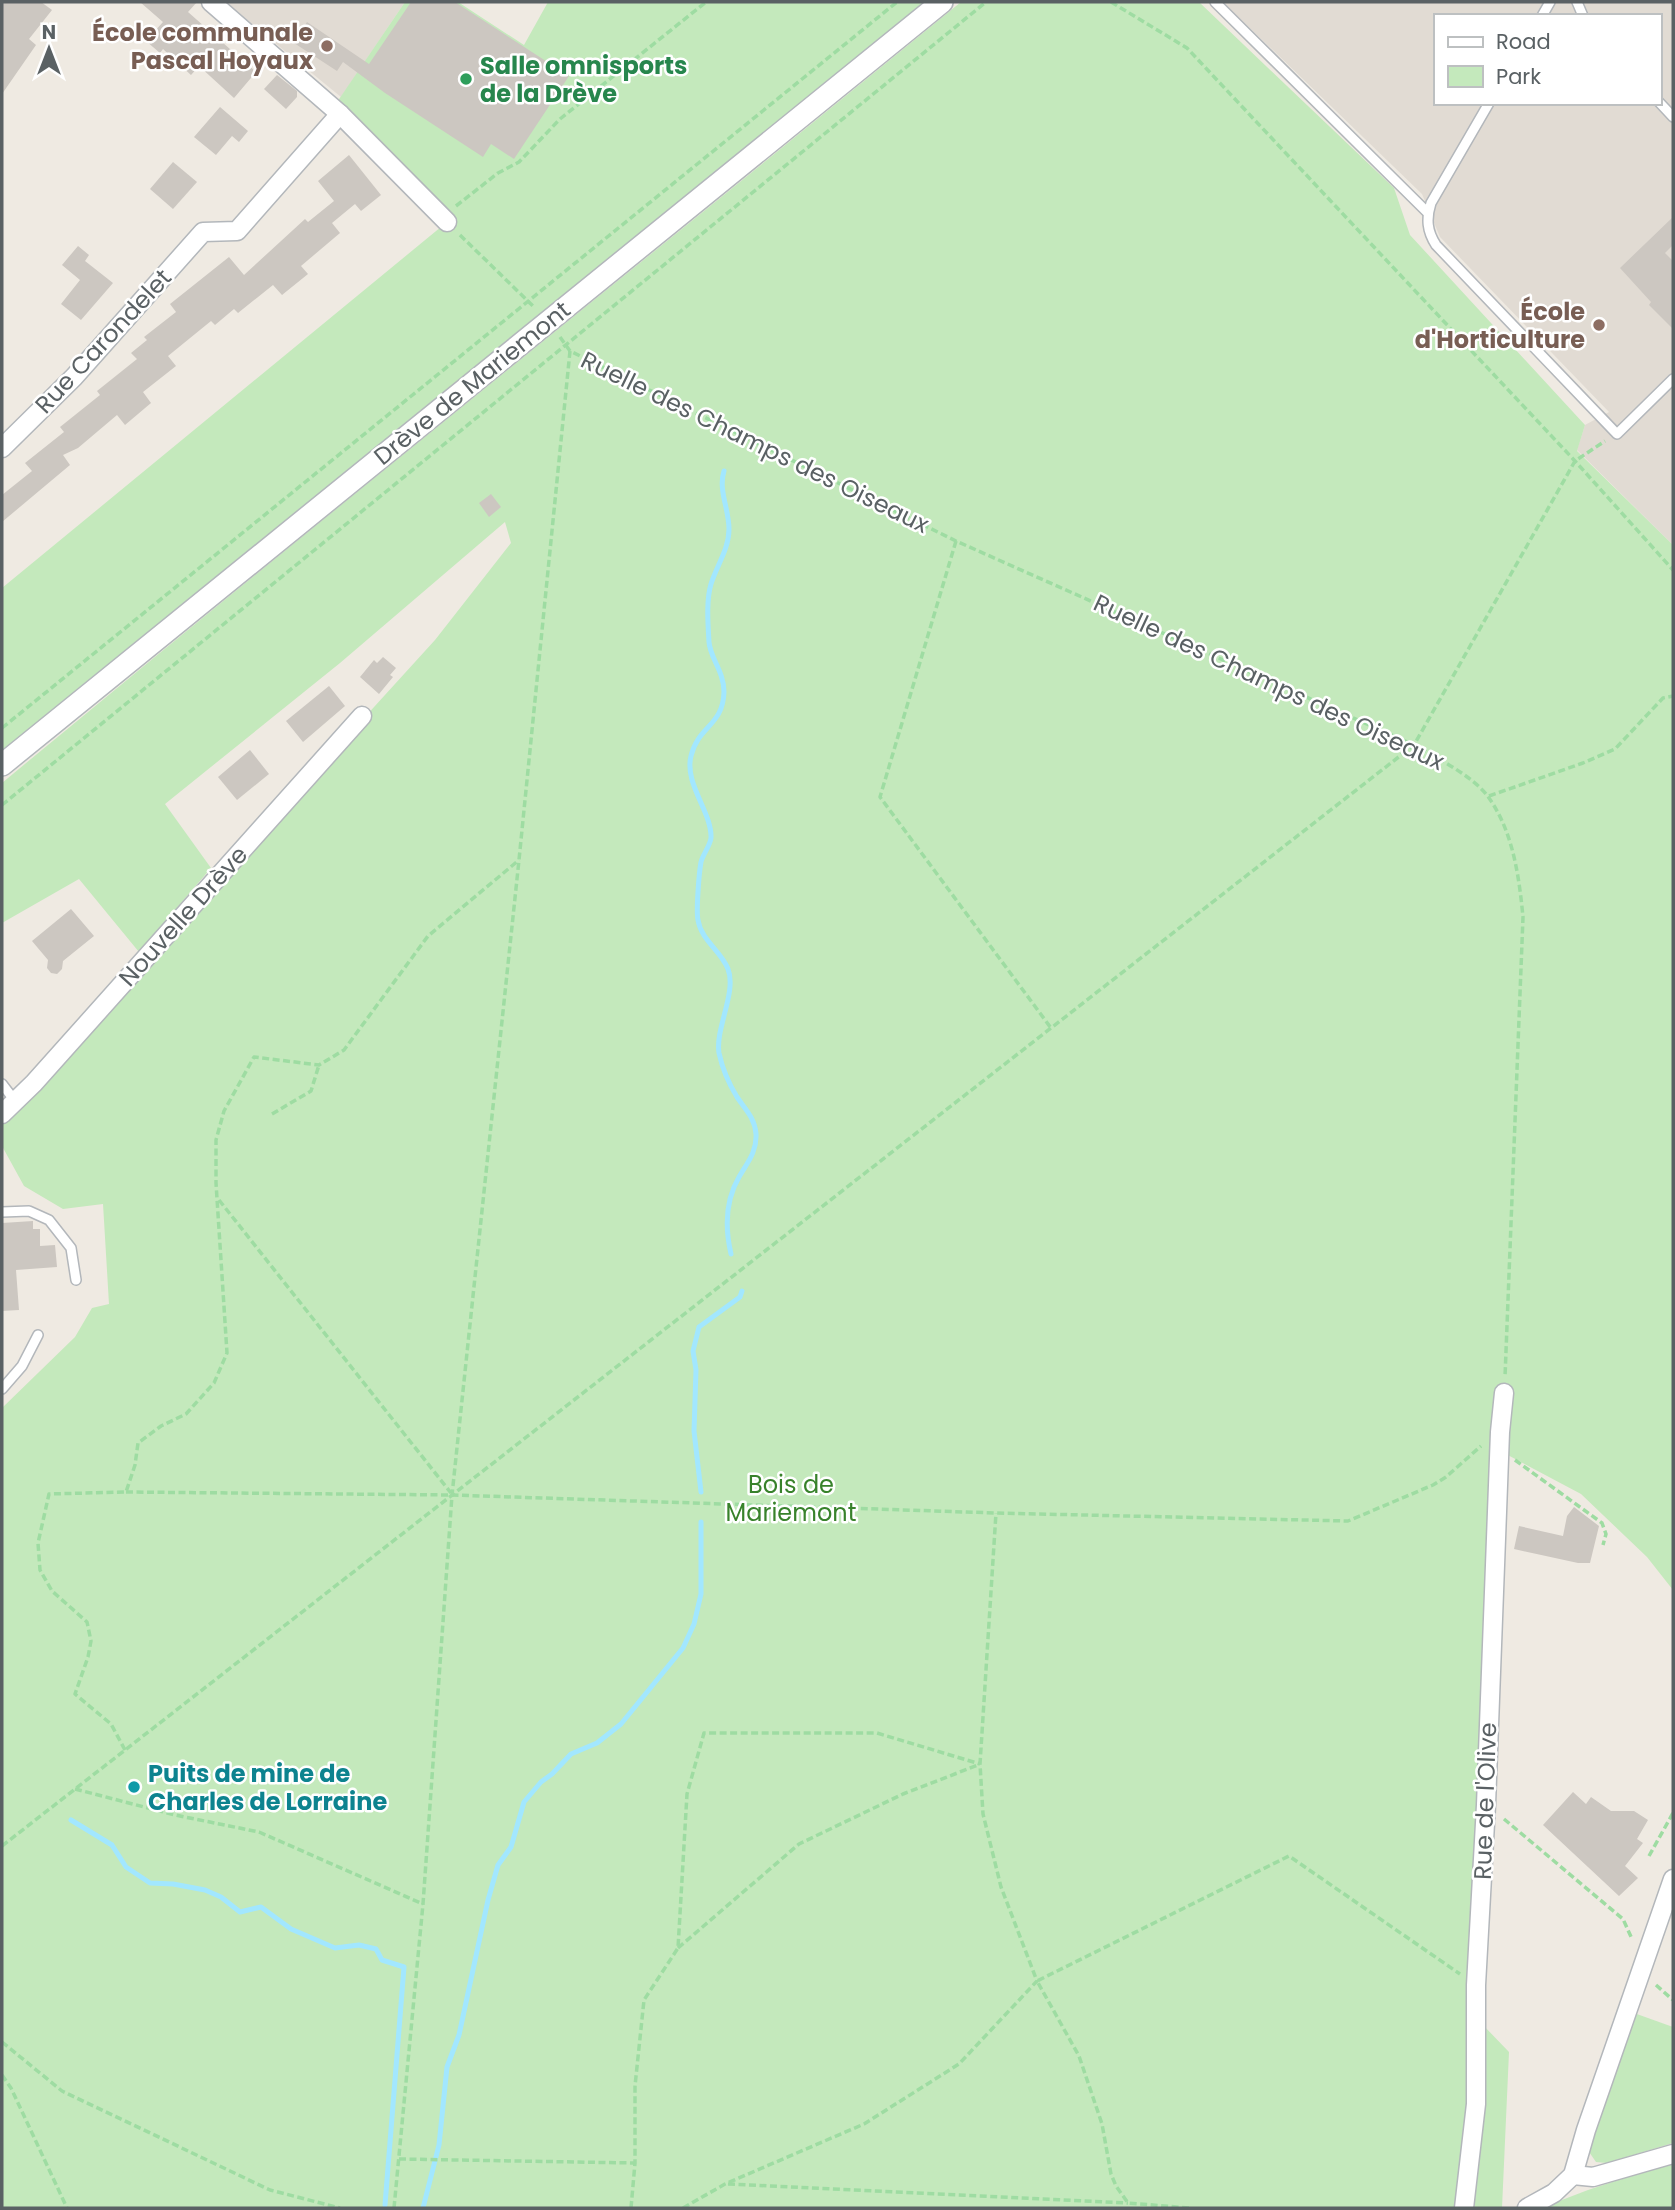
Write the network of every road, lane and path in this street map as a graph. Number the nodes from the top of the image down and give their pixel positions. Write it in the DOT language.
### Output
graph roads {
  1 [pos="211,2"];
  2 [pos="706,2"];
  3 [pos="897,2"];
  4 [pos="942,2"];
  5 [pos="986,2"];
  6 [pos="1111,2"];
  7 [pos="1215,2"];
  8 [pos="1661,104"];
  9 [pos="1488,105"];
  10 [pos="340,114"];
  11 [pos="1673,117"];
  12 [pos="1427,213"];
  13 [pos="444,219"];
  14 [pos="528,301"];
  15 [pos="548,321"];
  16 [pos="566,345"];
  17 [pos="570,351"];
  18 [pos="1673,379"];
  19 [pos="1616,434"];
  20 [pos="2,448"];
  21 [pos="1575,461"];
  22 [pos="957,541"];
  23 [pos="1673,570"];
  24 [pos="1673,696"];
  25 [pos="362,716"];
  26 [pos="2,728"];
  27 [pos="1415,745"];
  28 [pos="2,765"];
  29 [pos="1489,796"];
  30 [pos="2,806"];
  31 [pos="519,860"];
  32 [pos="1051,1028"];
  33 [pos="320,1065"];
  34 [pos="2,1084"];
  35 [pos="15,1101"];
  36 [pos="2,1114"];
  37 [pos="272,1114"];
  38 [pos="217,1199"];
  39 [pos="2,1212"];
  40 [pos="76,1280"];
  41 [pos="38,1335"];
  42 [pos="2,1389"];
  43 [pos="1504,1393"];
  44 [pos="1500,1440"];
  45 [pos="126,1492"];
  46 [pos="452,1495"];
  47 [pos="996,1513"];
  48 [pos="1603,1545"];
  49 [pos="125,1750"];
  50 [pos="980,1764"];
  51 [pos="75,1789"];
  52 [pos="1486,1805"];
  53 [pos="1673,1813"];
  54 [pos="2,1846"];
  55 [pos="1649,1856"];
  56 [pos="1673,1879"];
  57 [pos="422,1904"];
  58 [pos="1633,1947"];
  59 [pos="678,1948"];
  60 [pos="1642,1972"];
  61 [pos="1037,1981"];
  62 [pos="1476,1985"];
  63 [pos="1673,2000"];
  64 [pos="2,2042"];
  65 [pos="2,2075"];
  66 [pos="1673,2154"];
  67 [pos="399,2159"];
  68 [pos="635,2163"];
  69 [pos="1573,2175"];
  70 [pos="725,2184"];
  71 [pos="1128,2203"];
  72 [pos="67,2208"];
  73 [pos="340,2208"];
  74 [pos="394,2208"];
  75 [pos="631,2208"];
  76 [pos="683,2208"];
  77 [pos="1189,2208"];
  78 [pos="1464,2208"];
  79 [pos="1527,2208"];
  1 -- 10 [label="street"];
  2 -- 13 [label="path"];
  3 -- 14 [label="path"];
  4 -- 15 [label="street, Drève de Mariemont"];
  5 -- 16 [label="path"];
  6 -- 21 [label="path"];
  7 -- 12 [label="lane"];
  8 -- 11 [label="lane"];
  9 -- 12 [label="lane"];
  10 -- 13 [label="street"];
  10 -- 20 [label="street, Rue Carondelet"];
  12 -- 19 [label="lane"];
  13 -- 14 [label="path, Ruelle des Champs des Oiseaux"];
  14 -- 15 [label="path, Ruelle des Champs des Oiseaux"];
  14 -- 26 [label="path"];
  15 -- 16 [label="path, Ruelle des Champs des Oiseaux"];
  15 -- 28 [label="street, Drève de Mariemont"];
  16 -- 17 [label="path, Ruelle des Champs des Oiseaux"];
  16 -- 30 [label="path"];
  17 -- 22 [label="path, Ruelle des Champs des Oiseaux"];
  17 -- 31 [label="path"];
  18 -- 19 [label="lane"];
  19 -- 21 [label="path"];
  21 -- 23 [label="path"];
  21 -- 27 [label="path"];
  22 -- 27 [label="path, Ruelle des Champs des Oiseaux"];
  22 -- 32 [label="path"];
  24 -- 29 [label="path"];
  25 -- 35 [label="street, Nouvelle Drève"];
  27 -- 29 [label="path, Ruelle des Champs des Oiseaux"];
  27 -- 32 [label="path"];
  29 -- 43 [label="path, Ruelle des Champs des Oiseaux"];
  31 -- 33 [label="path"];
  31 -- 46 [label="path"];
  32 -- 46 [label="path"];
  33 -- 37 [label="path"];
  33 -- 38 [label="path"];
  34 -- 35 [label="lane"];
  35 -- 36 [label="street, Nouvelle Drève"];
  38 -- 45 [label="path"];
  38 -- 46 [label="path"];
  39 -- 40 [label="lane"];
  41 -- 42 [label="lane"];
  43 -- 44 [label="street, Rue de l'Olive"];
  44 -- 47 [label="path"];
  44 -- 48 [label="path"];
  44 -- 52 [label="street, Rue de l'Olive"];
  45 -- 46 [label="path"];
  45 -- 49 [label="path"];
  46 -- 47 [label="path"];
  46 -- 49 [label="path"];
  46 -- 57 [label="path"];
  47 -- 50 [label="path"];
  49 -- 51 [label="path"];
  50 -- 59 [label="path"];
  50 -- 59 [label="path"];
  50 -- 61 [label="path"];
  51 -- 54 [label="path"];
  51 -- 57 [label="path"];
  52 -- 58 [label="path"];
  52 -- 62 [label="street, Rue de l'Olive"];
  53 -- 55 [label="path"];
  56 -- 60 [label="street"];
  57 -- 67 [label="path"];
  59 -- 68 [label="path"];
  60 -- 63 [label="path"];
  60 -- 69 [label="street"];
  61 -- 62 [label="path"];
  61 -- 70 [label="path"];
  61 -- 71 [label="path"];
  62 -- 78 [label="street, Rue de l'Olive"];
  64 -- 73 [label="path"];
  65 -- 72 [label="path"];
  66 -- 69 [label="street"];
  67 -- 68 [label="path"];
  67 -- 74 [label="path"];
  68 -- 75 [label="path"];
  69 -- 79 [label="street"];
  70 -- 71 [label="path"];
  70 -- 76 [label="path"];
  71 -- 77 [label="path"];
}
